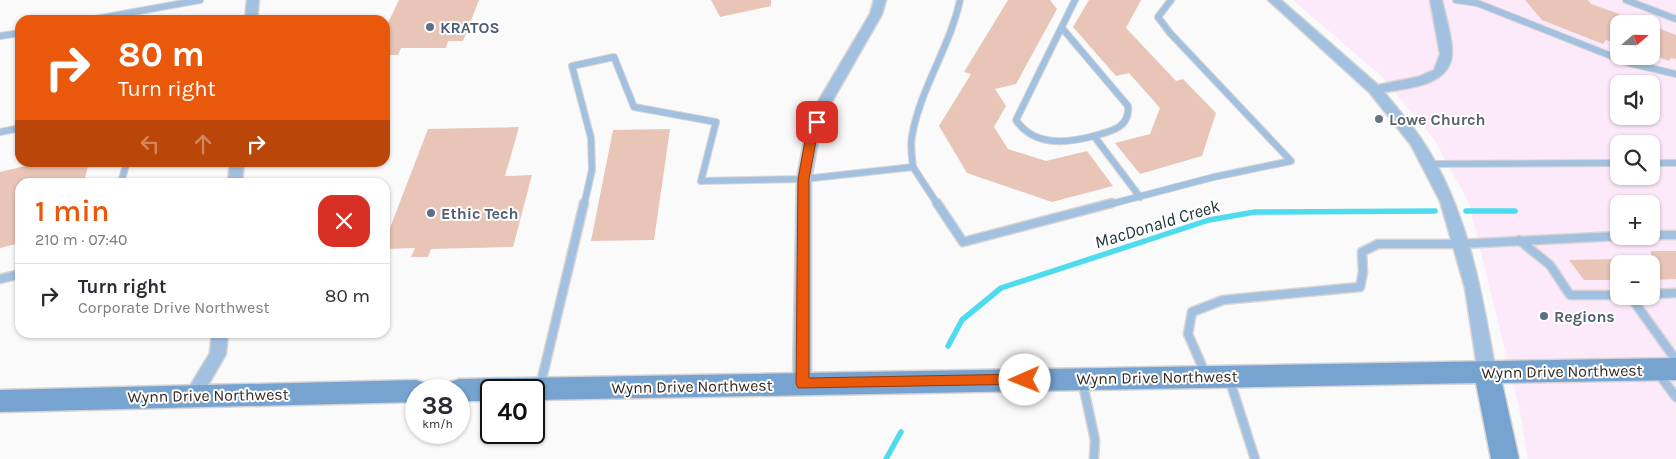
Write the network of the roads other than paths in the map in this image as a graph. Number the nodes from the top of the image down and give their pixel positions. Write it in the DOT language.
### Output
graph roads {
  1 [pos="200,0"];
  2 [pos="253,0"];
  3 [pos="880,0"];
  4 [pos="960,0"];
  5 [pos="1075,0"];
  6 [pos="1171,0"];
  7 [pos="1274,0"];
  8 [pos="1436,0"];
  9 [pos="1456,0"];
  10 [pos="1626,0"];
  11 [pos="1479,2"];
  12 [pos="118,15"];
  13 [pos="252,15"];
  14 [pos="1676,19"];
  15 [pos="1062,28"];
  16 [pos="15,34"];
  17 [pos="0,36"];
  18 [pos="1676,74"];
  19 [pos="1375,90"];
  20 [pos="15,129"];
  21 [pos="0,132"];
  22 [pos="1094,136"];
  23 [pos="1610,163"];
  24 [pos="1660,163"];
  25 [pos="1676,163"];
  26 [pos="1428,164"];
  27 [pos="913,167"];
  28 [pos="804,179"];
  29 [pos="1140,197"];
  30 [pos="1676,235"];
  31 [pos="1610,236"];
  32 [pos="1660,236"];
  33 [pos="1519,240"];
  34 [pos="1460,244"];
  35 [pos="15,275"];
  36 [pos="0,279"];
  37 [pos="1676,293"];
  38 [pos="1660,294"];
  39 [pos="1610,295"];
  40 [pos="1635,305"];
  41 [pos="219,338"];
  42 [pos="1669,366"];
  43 [pos="1487,373"];
  44 [pos="1218,376"];
  45 [pos="1082,378"];
  46 [pos="542,379"];
  47 [pos="802,384"];
  48 [pos="545,389"];
  49 [pos="405,391"];
  50 [pos="193,396"];
  51 [pos="1676,397"];
  52 [pos="0,401"];
  53 [pos="1094,459"];
  54 [pos="1255,459"];
  55 [pos="1505,459"];
  1 -- 12 [label="lane"];
  2 -- 13 [label="street"];
  3 -- 28 [label="street"];
  4 -- 27 [label="lane"];
  5 -- 15 [label="lane"];
  6 -- 29 [label="lane"];
  7 -- 19 [label="street"];
  8 -- 19 [label="street"];
  9 -- 11 [label="lane"];
  10 -- 14 [label="lane"];
  11 -- 18 [label="lane"];
  15 -- 22 [label="lane"];
  15 -- 22 [label="lane"];
  16 -- 17 [label="lane"];
  19 -- 26 [label="street"];
  20 -- 21 [label="lane"];
  22 -- 29 [label="lane"];
  23 -- 26 [label="lane"];
  24 -- 25 [label="lane"];
  26 -- 34 [label="street"];
  27 -- 28 [label="lane"];
  27 -- 29 [label="lane"];
  28 -- 46 [label="lane"];
  28 -- 47 [label="street"];
  30 -- 32 [label="lane"];
  31 -- 33 [label="lane"];
  33 -- 34 [label="lane"];
  33 -- 39 [label="lane"];
  34 -- 43 [label="street"];
  34 -- 44 [label="lane"];
  35 -- 36 [label="lane"];
  37 -- 38 [label="lane"];
  40 -- 42 [label="lane"];
  41 -- 50 [label="street"];
  42 -- 43 [label="street, Wynn Drive Northwest"];
  42 -- 51 [label="lane"];
  43 -- 44 [label="street, Wynn Drive Northwest"];
  43 -- 55 [label="street"];
  44 -- 45 [label="street, Wynn Drive Northwest"];
  44 -- 54 [label="lane"];
  45 -- 47 [label="street, Wynn Drive Northwest"];
  45 -- 53 [label="lane"];
  47 -- 48 [label="street, Wynn Drive Northwest"];
  49 -- 50 [label="street, Wynn Drive Northwest"];
  50 -- 52 [label="street, Wynn Drive Northwest"];
}
